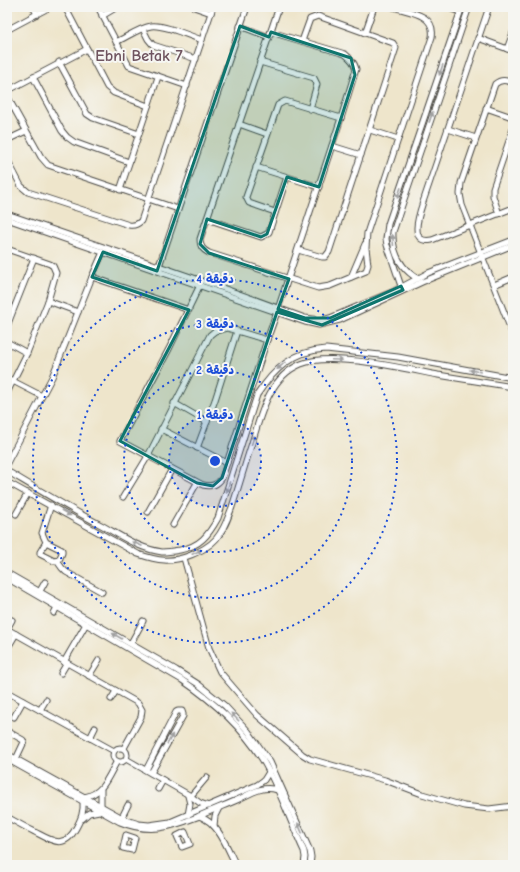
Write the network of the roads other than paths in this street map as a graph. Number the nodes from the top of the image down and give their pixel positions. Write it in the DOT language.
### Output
graph roads {
  1 [pos="33,7"];
  2 [pos="50,7"];
  3 [pos="65,7"];
  4 [pos="98,7"];
  5 [pos="118,7"];
  6 [pos="194,7"];
  7 [pos="214,7"];
  8 [pos="247,7"];
  9 [pos="279,7"];
  10 [pos="374,7"];
  11 [pos="393,7"];
  12 [pos="446,7"];
  13 [pos="489,7"];
  14 [pos="461,8"];
  15 [pos="469,8"];
  16 [pos="211,13"];
  17 [pos="37,14"];
  18 [pos="102,16"];
  19 [pos="240,26"];
  20 [pos="143,29"];
  21 [pos="7,30"];
  22 [pos="365,33"];
  23 [pos="513,33"];
  24 [pos="270,34"];
  25 [pos="478,38"];
  26 [pos="202,40"];
  27 [pos="302,41"];
  28 [pos="116,42"];
  29 [pos="449,46"];
  30 [pos="455,48"];
  31 [pos="87,49"];
  32 [pos="507,49"];
  33 [pos="513,51"];
  34 [pos="196,59"];
  35 [pos="60,62"];
  36 [pos="260,62"];
  37 [pos="33,77"];
  38 [pos="158,77"];
  39 [pos="513,83"];
  40 [pos="187,86"];
  41 [pos="7,91"];
  42 [pos="7,96"];
  43 [pos="148,106"];
  44 [pos="486,108"];
  45 [pos="310,109"];
  46 [pos="341,118"];
  47 [pos="513,118"];
  48 [pos="239,124"];
  49 [pos="448,129"];
  50 [pos="513,129"];
  51 [pos="370,130"];
  52 [pos="26,131"];
  53 [pos="139,134"];
  54 [pos="267,134"];
  55 [pos="476,138"];
  56 [pos="398,139"];
  57 [pos="7,140"];
  58 [pos="332,146"];
  59 [pos="361,155"];
  60 [pos="7,159"];
  61 [pos="130,162"];
  62 [pos="256,167"];
  63 [pos="287,177"];
  64 [pos="319,187"];
  65 [pos="120,190"];
  66 [pos="148,200"];
  67 [pos="513,208"];
  68 [pos="178,210"];
  69 [pos="276,212"];
  70 [pos="7,214"];
  71 [pos="499,214"];
  72 [pos="7,219"];
  73 [pos="207,219"];
  74 [pos="470,225"];
  75 [pos="513,240"];
  76 [pos="366,243"];
  77 [pos="513,245"];
  78 [pos="7,249"];
  79 [pos="298,250"];
  80 [pos="103,252"];
  81 [pos="482,255"];
  82 [pos="34,258"];
  83 [pos="400,263"];
  84 [pos="394,265"];
  85 [pos="158,266"];
  86 [pos="180,276"];
  87 [pos="92,277"];
  88 [pos="351,277"];
  89 [pos="513,277"];
  90 [pos="289,279"];
  91 [pos="417,279"];
  92 [pos="422,282"];
  93 [pos="200,285"];
  94 [pos="494,285"];
  95 [pos="402,288"];
  96 [pos="48,301"];
  97 [pos="189,310"];
  98 [pos="277,310"];
  99 [pos="78,312"];
  100 [pos="7,326"];
  101 [pos="237,331"];
  102 [pos="513,335"];
  103 [pos="267,340"];
  104 [pos="7,342"];
  105 [pos="27,353"];
  106 [pos="443,366"];
  107 [pos="461,369"];
  108 [pos="439,375"];
  109 [pos="7,378"];
  110 [pos="459,378"];
  111 [pos="513,378"];
  112 [pos="14,381"];
  113 [pos="513,387"];
  114 [pos="7,393"];
  115 [pos="42,396"];
  116 [pos="174,403"];
  117 [pos="241,420"];
  118 [pos="207,422"];
  119 [pos="248,423"];
  120 [pos="258,426"];
  121 [pos="162,429"];
  122 [pos="197,448"];
  123 [pos="148,456"];
  124 [pos="7,463"];
  125 [pos="227,463"];
  126 [pos="172,469"];
  127 [pos="7,472"];
  128 [pos="7,482"];
  129 [pos="197,483"];
  130 [pos="28,493"];
  131 [pos="123,497"];
  132 [pos="51,505"];
  133 [pos="148,512"];
  134 [pos="16,514"];
  135 [pos="173,525"];
  136 [pos="46,542"];
  137 [pos="184,558"];
  138 [pos="57,561"];
  139 [pos="7,572"];
  140 [pos="7,579"];
  141 [pos="44,582"];
  142 [pos="40,591"];
  143 [pos="102,592"];
  144 [pos="57,607"];
  145 [pos="54,613"];
  146 [pos="12,620"];
  147 [pos="143,621"];
  148 [pos="86,624"];
  149 [pos="7,629"];
  150 [pos="16,634"];
  151 [pos="10,644"];
  152 [pos="130,644"];
  153 [pos="139,652"];
  154 [pos="99,660"];
  155 [pos="65,663"];
  156 [pos="62,673"];
  157 [pos="89,676"];
  158 [pos="116,691"];
  159 [pos="7,692"];
  160 [pos="111,699"];
  161 [pos="46,700"];
  162 [pos="23,701"];
  163 [pos="40,710"];
  164 [pos="14,717"];
  165 [pos="95,728"];
  166 [pos="7,731"];
  167 [pos="90,738"];
  168 [pos="124,748"];
  169 [pos="114,751"];
  170 [pos="7,754"];
  171 [pos="7,759"];
  172 [pos="16,759"];
  173 [pos="126,759"];
  174 [pos="117,761"];
  175 [pos="148,772"];
  176 [pos="269,772"];
  177 [pos="207,777"];
  178 [pos="164,780"];
  179 [pos="258,787"];
  180 [pos="158,789"];
  181 [pos="101,790"];
  182 [pos="277,790"];
  183 [pos="71,792"];
  184 [pos="189,796"];
  185 [pos="83,799"];
  186 [pos="128,805"];
  187 [pos="210,806"];
  188 [pos="513,806"];
  189 [pos="220,808"];
  190 [pos="100,809"];
  191 [pos="188,815"];
  192 [pos="199,816"];
  193 [pos="7,817"];
  194 [pos="122,817"];
  195 [pos="81,819"];
  196 [pos="177,825"];
  197 [pos="214,826"];
  198 [pos="134,827"];
  199 [pos="181,834"];
  200 [pos="131,836"];
  201 [pos="236,865"];
  202 [pos="304,865"];
  203 [pos="310,865"];
  1 -- 17 [label="street"];
  2 -- 17 [label="street"];
  3 -- 31 [label="street"];
  4 -- 18 [label="street"];
  5 -- 18 [label="street"];
  6 -- 16 [label="street"];
  7 -- 16 [label="street"];
  8 -- 19 [label="street"];
  9 -- 24 [label="street"];
  10 -- 22 [label="street"];
  11 -- 56 [label="street"];
  12 -- 14 [label="street"];
  13 -- 25 [label="street"];
  14 -- 15 [label="street"];
  14 -- 29 [label="street"];
  15 -- 30 [label="street"];
  16 -- 26 [label="street"];
  17 -- 21 [label="street"];
  18 -- 28 [label="street"];
  19 -- 24 [label="street"];
  19 -- 68 [label="street"];
  20 -- 26 [label="street"];
  20 -- 28 [label="street"];
  20 -- 34 [label="street"];
  22 -- 27 [label="street"];
  22 -- 51 [label="street"];
  23 -- 32 [label="street"];
  24 -- 27 [label="street"];
  24 -- 36 [label="street"];
  25 -- 32 [label="street"];
  25 -- 49 [label="street"];
  26 -- 34 [label="street"];
  27 -- 46 [label="street"];
  28 -- 38 [label="street"];
  29 -- 30 [label="street"];
  29 -- 84 [label="street, one-way"];
  83 -- 30 [label="street, one-way"];
  31 -- 35 [label="street"];
  31 -- 43 [label="street"];
  32 -- 33 [label="street"];
  34 -- 40 [label="street"];
  35 -- 37 [label="street"];
  35 -- 53 [label="street"];
  36 -- 45 [label="street"];
  36 -- 48 [label="street"];
  37 -- 41 [label="street"];
  37 -- 61 [label="street"];
  38 -- 40 [label="street"];
  38 -- 43 [label="street"];
  39 -- 44 [label="street"];
  40 -- 66 [label="street"];
  42 -- 52 [label="street"];
  43 -- 53 [label="street"];
  44 -- 47 [label="street"];
  44 -- 55 [label="street"];
  45 -- 46 [label="street"];
  45 -- 54 [label="street"];
  46 -- 58 [label="street"];
  48 -- 54 [label="street"];
  48 -- 73 [label="street"];
  49 -- 55 [label="street"];
  49 -- 74 [label="street"];
  50 -- 71 [label="street"];
  51 -- 56 [label="street"];
  51 -- 59 [label="street"];
  52 -- 57 [label="street"];
  52 -- 65 [label="street"];
  53 -- 61 [label="street"];
  54 -- 62 [label="street"];
  55 -- 74 [label="street"];
  56 -- 76 [label="street"];
  58 -- 59 [label="street"];
  58 -- 64 [label="street"];
  59 -- 79 [label="street"];
  60 -- 66 [label="street"];
  61 -- 65 [label="street"];
  62 -- 63 [label="street"];
  62 -- 69 [label="street"];
  63 -- 64 [label="street"];
  63 -- 69 [label="street"];
  64 -- 79 [label="street"];
  65 -- 66 [label="street"];
  66 -- 68 [label="street"];
  67 -- 71 [label="street"];
  68 -- 85 [label="street"];
  69 -- 73 [label="street"];
  70 -- 85 [label="street"];
  71 -- 74 [label="street"];
  72 -- 80 [label="street"];
  73 -- 90 [label="street"];
  74 -- 81 [label="street"];
  75 -- 81 [label="street"];
  76 -- 88 [label="street"];
  76 -- 88 [label="street"];
  77 -- 81 [label="street"];
  78 -- 82 [label="street"];
  79 -- 90 [label="street"];
  80 -- 86 [label="street"];
  80 -- 87 [label="street"];
  81 -- 91 [label="street"];
  81 -- 92 [label="street"];
  81 -- 94 [label="street"];
  82 -- 96 [label="street"];
  82 -- 100 [label="street"];
  83 -- 84 [label="street"];
  83 -- 91 [label="street"];
  84 -- 95 [label="street"];
  85 -- 86 [label="street"];
  86 -- 93 [label="street"];
  86 -- 98 [label="street"];
  87 -- 97 [label="street"];
  87 -- 99 [label="street"];
  88 -- 90 [label="street"];
  89 -- 94 [label="street"];
  90 -- 98 [label="street"];
  91 -- 92 [label="street"];
  91 -- 95 [label="street"];
  92 -- 95 [label="street"];
  93 -- 97 [label="street"];
  93 -- 98 [label="street"];
  94 -- 102 [label="street"];
  95 -- 98 [label="street"];
  96 -- 99 [label="street"];
  96 -- 105 [label="street"];
  97 -- 123 [label="street"];
  98 -- 103 [label="street"];
  99 -- 115 [label="street"];
  101 -- 103 [label="street"];
  101 -- 116 [label="street"];
  101 -- 118 [label="street"];
  103 -- 117 [label="street"];
  104 -- 105 [label="street"];
  105 -- 112 [label="street"];
  106 -- 107 [label="street"];
  106 -- 108 [label="street"];
  106 -- 119 [label="street, one-way"];
  107 -- 110 [label="street"];
  111 -- 107 [label="street, one-way"];
  108 -- 110 [label="street"];
  120 -- 108 [label="street, one-way"];
  109 -- 112 [label="street"];
  110 -- 113 [label="street"];
  112 -- 114 [label="street"];
  112 -- 115 [label="street"];
  115 -- 124 [label="street"];
  116 -- 118 [label="street"];
  116 -- 121 [label="street"];
  117 -- 119 [label="street"];
  117 -- 125 [label="street"];
  118 -- 122 [label="street"];
  119 -- 120 [label="street"];
  119 -- 127 [label="street, one-way"];
  137 -- 120 [label="street, one-way"];
  121 -- 122 [label="street"];
  121 -- 123 [label="street"];
  122 -- 125 [label="street"];
  123 -- 126 [label="street"];
  123 -- 131 [label="street"];
  125 -- 129 [label="street"];
  126 -- 129 [label="street"];
  126 -- 133 [label="street"];
  128 -- 130 [label="street"];
  129 -- 135 [label="street"];
  130 -- 132 [label="street"];
  130 -- 134 [label="street"];
  132 -- 136 [label="street"];
  132 -- 137 [label="street, one-way"];
  136 -- 138 [label="street"];
  136 -- 138 [label="street"];
  137 -- 188 [label="street"];
  138 -- 143 [label="street"];
  139 -- 142 [label="street"];
  140 -- 144 [label="street"];
  141 -- 142 [label="street"];
  152 -- 142 [label="street, one-way"];
  144 -- 145 [label="street"];
  144 -- 148 [label="street"];
  146 -- 149 [label="street"];
  147 -- 152 [label="street"];
  148 -- 153 [label="street"];
  148 -- 155 [label="street"];
  149 -- 150 [label="street"];
  150 -- 151 [label="street"];
  150 -- 155 [label="street"];
  152 -- 153 [label="street"];
  153 -- 176 [label="street"];
  203 -- 153 [label="street, one-way"];
  154 -- 157 [label="street"];
  155 -- 156 [label="street"];
  155 -- 157 [label="street"];
  157 -- 158 [label="street"];
  158 -- 160 [label="street"];
  158 -- 168 [label="street"];
  159 -- 162 [label="street"];
  161 -- 163 [label="street"];
  162 -- 163 [label="street"];
  162 -- 164 [label="street"];
  163 -- 167 [label="street"];
  165 -- 167 [label="street"];
  166 -- 172 [label="street"];
  167 -- 169 [label="street"];
  168 -- 169 [label="street"];
  168 -- 173 [label="street"];
  169 -- 174 [label="street"];
  170 -- 172 [label="street"];
  171 -- 183 [label="street"];
  172 -- 183 [label="street"];
  173 -- 174 [label="street"];
  173 -- 175 [label="street"];
  174 -- 181 [label="street"];
  175 -- 175 [label="street, one-way"];
  175 -- 178 [label="street"];
  176 -- 179 [label="street"];
  176 -- 182 [label="street"];
  177 -- 184 [label="street"];
  178 -- 180 [label="street"];
  178 -- 184 [label="street"];
  179 -- 182 [label="street"];
  179 -- 187 [label="street"];
  179 -- 189 [label="street"];
  181 -- 185 [label="street"];
  181 -- 190 [label="street"];
  182 -- 202 [label="street"];
  183 -- 185 [label="street"];
  184 -- 187 [label="street"];
  184 -- 191 [label="street"];
  185 -- 190 [label="street"];
  185 -- 195 [label="street"];
  186 -- 194 [label="street"];
  187 -- 191 [label="street"];
  189 -- 192 [label="street"];
  189 -- 197 [label="street"];
  190 -- 194 [label="street"];
  190 -- 195 [label="street"];
  190 -- 198 [label="street"];
  191 -- 194 [label="street"];
  192 -- 196 [label="street"];
  192 -- 197 [label="street"];
  193 -- 195 [label="street"];
  196 -- 198 [label="street"];
  196 -- 199 [label="street"];
  197 -- 201 [label="street"];
  198 -- 200 [label="street"];
}
